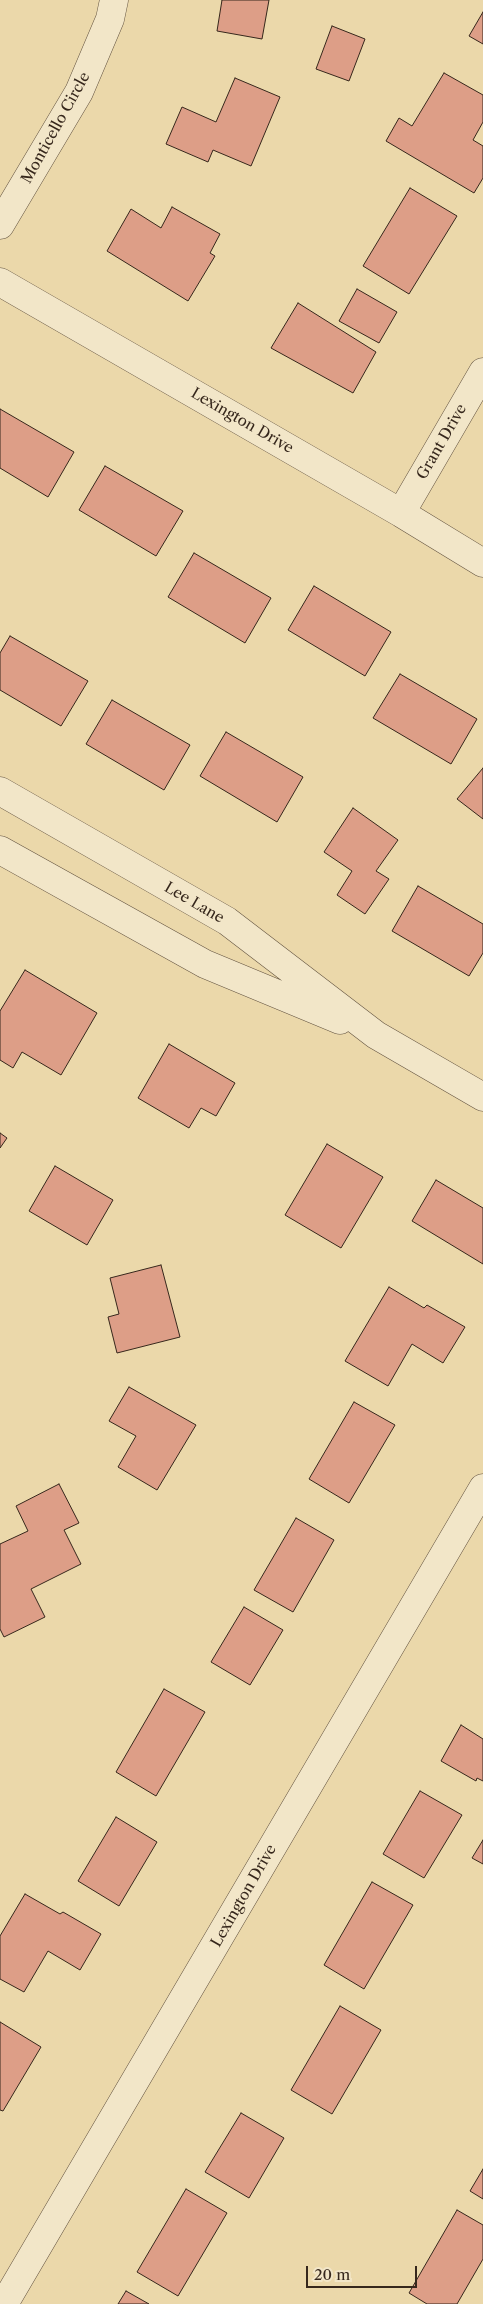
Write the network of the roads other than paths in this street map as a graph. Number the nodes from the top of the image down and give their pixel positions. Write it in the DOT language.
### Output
graph roads {
  1 [pos="114,0"];
  2 [pos="0,225"];
  3 [pos="0,282"];
  4 [pos="483,372"];
  5 [pos="401,513"];
  6 [pos="483,563"];
  7 [pos="1,795"];
  8 [pos="0,850"];
  9 [pos="376,1035"];
  10 [pos="483,1097"];
  11 [pos="483,1488"];
  12 [pos="4,2304"];
  1 -- 2 [label="street, Monticello Circle"];
  3 -- 5 [label="street, Lexington Drive"];
  4 -- 5 [label="street, Grant Drive"];
  5 -- 6 [label="street, Lexington Drive"];
  7 -- 9 [label="street, Lee Lane"];
  8 -- 9 [label="street, Lee Lane"];
  9 -- 10 [label="street, Lee Lane"];
  11 -- 12 [label="street, Lexington Drive"];
}
